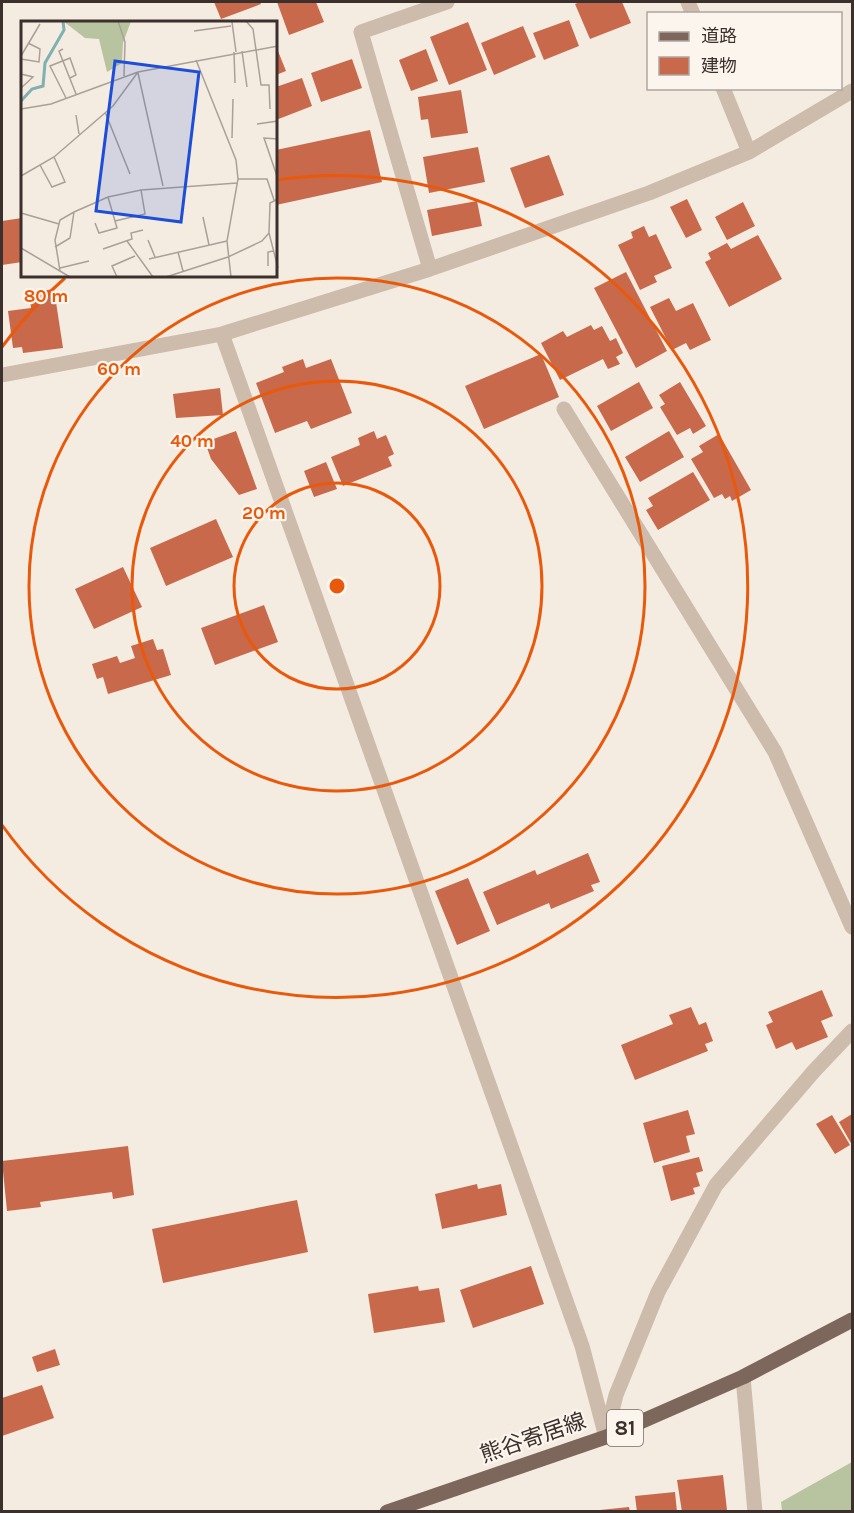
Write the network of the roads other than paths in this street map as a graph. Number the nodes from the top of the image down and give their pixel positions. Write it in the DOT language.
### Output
graph roads {
  1 [pos="447,2"];
  2 [pos="724,90"];
  3 [pos="852,91"];
  4 [pos="749,152"];
  5 [pos="430,269"];
  6 [pos="222,334"];
  7 [pos="2,375"];
  8 [pos="564,409"];
  9 [pos="852,927"];
  10 [pos="852,1031"];
  11 [pos="852,1320"];
  12 [pos="743,1377"];
  13 [pos="606,1437"];
  14 [pos="387,1512"];
  15 [pos="755,1512"];
  1 -- 5 [label="street"];
  2 -- 4 [label="street"];
  3 -- 4 [label="street"];
  4 -- 5 [label="street"];
  5 -- 6 [label="street"];
  6 -- 7 [label="street"];
  6 -- 13 [label="street"];
  8 -- 9 [label="street"];
  10 -- 13 [label="street"];
  11 -- 12 [label="main road, 熊谷寄居線 / 81"];
  12 -- 13 [label="main road, 熊谷寄居線 / 81"];
  12 -- 15 [label="street"];
  13 -- 14 [label="main road, 熊谷寄居線 / 81"];
}
